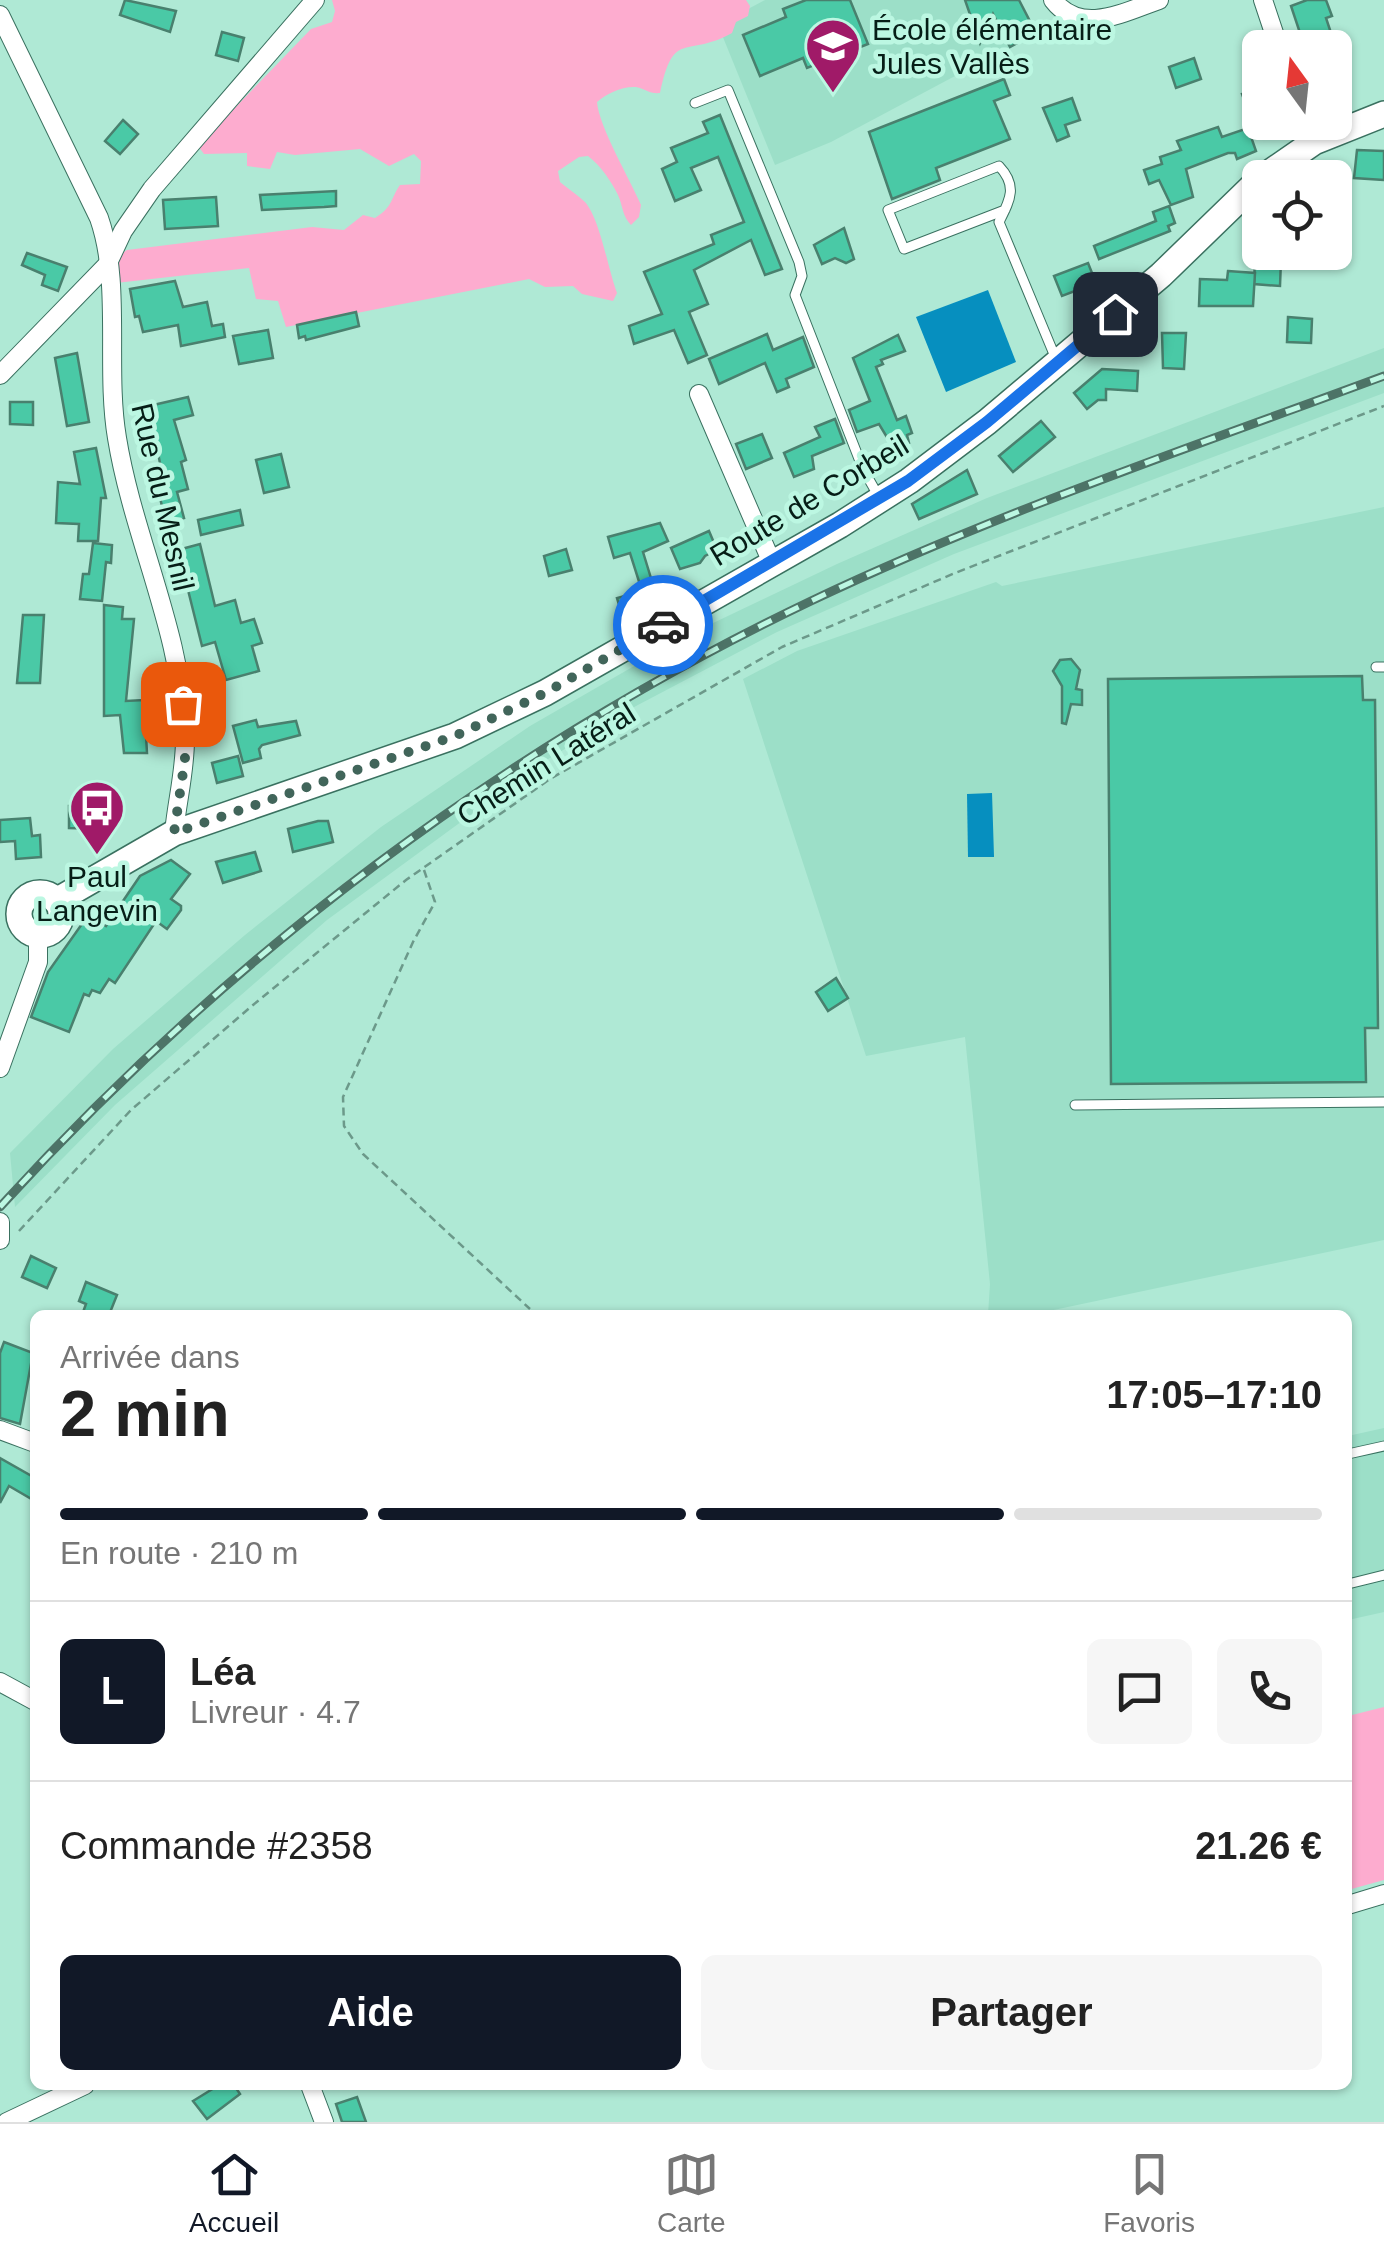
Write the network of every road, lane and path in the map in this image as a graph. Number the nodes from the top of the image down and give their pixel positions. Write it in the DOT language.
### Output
graph roads {
  1 [pos="314,0"];
  2 [pos="1053,0"];
  3 [pos="1160,0"];
  4 [pos="1262,0"];
  5 [pos="0,15"];
  6 [pos="1273,30"];
  7 [pos="694,104"];
  8 [pos="1384,114"];
  9 [pos="1352,122"];
  10 [pos="1301,140"];
  11 [pos="1280,160"];
  12 [pos="1242,196"];
  13 [pos="1005,210"];
  14 [pos="107,265"];
  15 [pos="1057,362"];
  16 [pos="0,375"];
  17 [pos="698,394"];
  18 [pos="1384,406"];
  19 [pos="880,499"];
  20 [pos="772,563"];
  21 [pos="174,833"];
  22 [pos="423,868"];
  23 [pos="56,901"];
  24 [pos="9,914"];
  25 [pos="38,935"];
  26 [pos="0,1068"];
  27 [pos="1384,1102"];
  28 [pos="1075,1105"];
  29 [pos="0,1222"];
  30 [pos="5,1240"];
  31 [pos="530,1309"];
  32 [pos="0,1430"];
  33 [pos="30,1441"];
  34 [pos="1384,1446"];
  35 [pos="1352,1453"];
  36 [pos="1384,1575"];
  37 [pos="1352,1583"];
  38 [pos="0,1682"];
  39 [pos="30,1698"];
  40 [pos="1384,1894"];
  41 [pos="1352,1905"];
  42 [pos="74,2090"];
  43 [pos="312,2090"];
  44 [pos="7,2122"];
  45 [pos="324,2122"];
  1 -- 14 [label="street"];
  2 -- 3 [label="street"];
  4 -- 6 [label="street"];
  5 -- 14 [label="street, Rue du Mesnil"];
  7 -- 19 [label="lane"];
  8 -- 9 [label="main road, Route de Corbeil"];
  10 -- 11 [label="main road, Route de Corbeil"];
  12 -- 15 [label="main road, Route de Corbeil"];
  13 -- 13 [label="lane"];
  13 -- 15 [label="lane"];
  14 -- 16 [label="street"];
  14 -- 21 [label="street, Rue du Mesnil"];
  15 -- 19 [label="main road, Route de Corbeil"];
  17 -- 20 [label="street"];
  18 -- 22 [label="path, Chemin Latéral"];
  19 -- 20 [label="main road, Route de Corbeil"];
  20 -- 21 [label="main road, Route de Corbeil"];
  21 -- 23 [label="main road, Route de Corbeil"];
  22 -- 30 [label="path, Chemin Latéral"];
  22 -- 31 [label="path"];
  23 -- 24 [label="main road"];
  23 -- 25 [label="main road"];
  24 -- 25 [label="main road"];
  25 -- 26 [label="street"];
  27 -- 28 [label="lane"];
  29 -- 30 [label="street"];
  32 -- 33 [label="street"];
  34 -- 35 [label="lane"];
  36 -- 37 [label="lane"];
  38 -- 39 [label="street"];
  40 -- 41 [label="street"];
  42 -- 44 [label="street"];
  43 -- 45 [label="street"];
}
